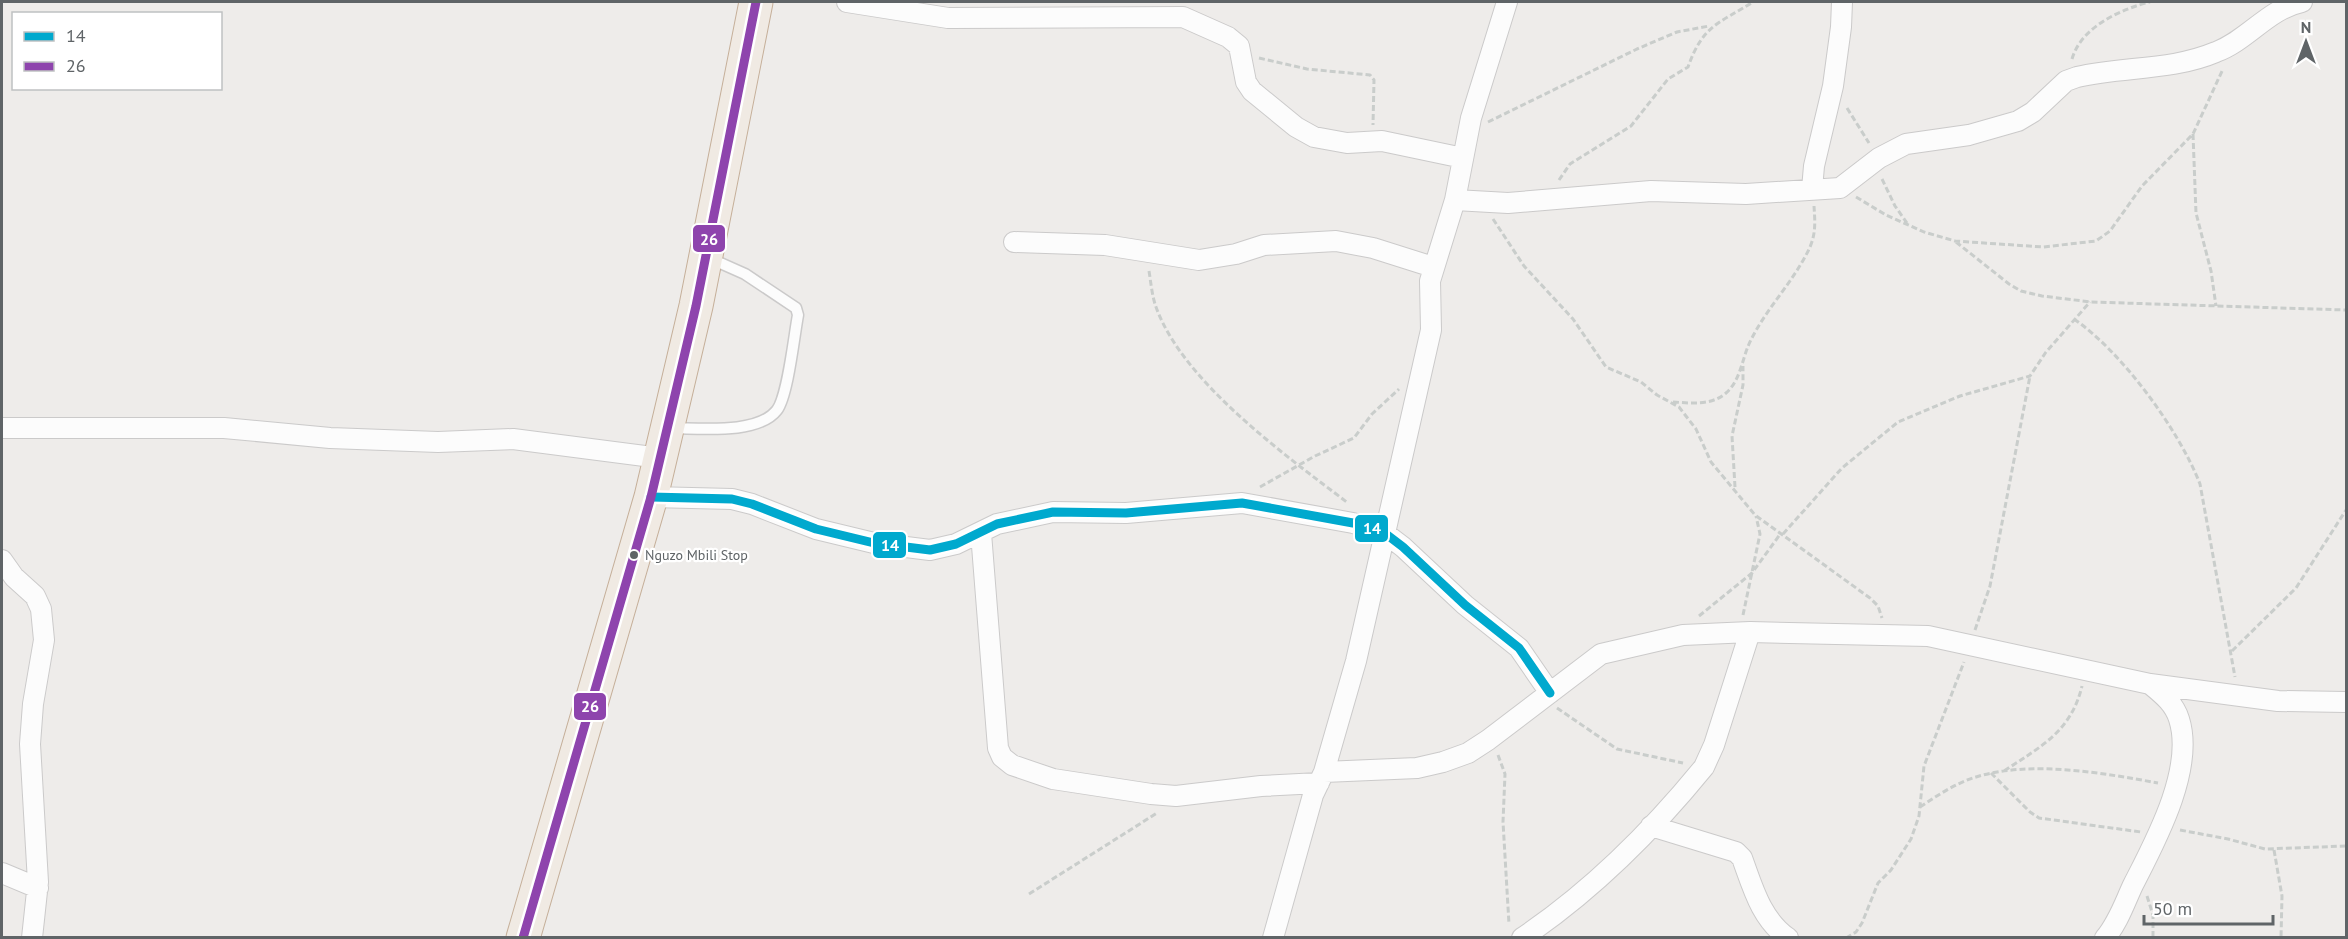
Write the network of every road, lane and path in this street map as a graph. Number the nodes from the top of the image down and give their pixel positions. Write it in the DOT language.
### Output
graph roads {
  1 [pos="756,2"];
  2 [pos="847,2"];
  3 [pos="1507,2"];
  4 [pos="1753,2"];
  5 [pos="1842,2"];
  6 [pos="2150,2"];
  7 [pos="2302,2"];
  8 [pos="1711,26"];
  9 [pos="2233,45"];
  10 [pos="1242,51"];
  11 [pos="2066,81"];
  12 [pos="1833,87"];
  13 [pos="1469,132"];
  14 [pos="2193,134"];
  15 [pos="1374,141"];
  16 [pos="1463,158"];
  17 [pos="1879,158"];
  18 [pos="1840,188"];
  19 [pos="1812,189"];
  20 [pos="1455,200"];
  21 [pos="1544,201"];
  22 [pos="1483,202"];
  23 [pos="1908,224"];
  24 [pos="1955,241"];
  25 [pos="1014,242"];
  26 [pos="1146,252"];
  27 [pos="706,256"];
  28 [pos="1433,267"];
  29 [pos="2091,302"];
  30 [pos="2216,306"];
  31 [pos="2346,310"];
  32 [pos="2074,319"];
  33 [pos="1743,363"];
  34 [pos="2030,376"];
  35 [pos="1421,377"];
  36 [pos="1671,402"];
  37 [pos="2,428"];
  38 [pos="663,443"];
  39 [pos="1298,465"];
  40 [pos="1735,489"];
  41 [pos="651,497"];
  42 [pos="1242,502"];
  43 [pos="1348,504"];
  44 [pos="2346,510"];
  45 [pos="1755,514"];
  46 [pos="981,533"];
  47 [pos="1782,533"];
  48 [pos="1386,534"];
  49 [pos="2,560"];
  50 [pos="1752,573"];
  51 [pos="1745,632"];
  52 [pos="1883,634"];
  53 [pos="1683,635"];
  54 [pos="1970,644"];
  55 [pos="2232,651"];
  56 [pos="2084,669"];
  57 [pos="2150,684"];
  58 [pos="2209,692"];
  59 [pos="2238,695"];
  60 [pos="1547,696"];
  61 [pos="2346,702"];
  62 [pos="2180,720"];
  63 [pos="1488,740"];
  64 [pos="1704,767"];
  65 [pos="2002,772"];
  66 [pos="1991,773"];
  67 [pos="1321,777"];
  68 [pos="2175,786"];
  69 [pos="1176,796"];
  70 [pos="1920,807"];
  71 [pos="1651,826"];
  72 [pos="2161,831"];
  73 [pos="2346,846"];
  74 [pos="2274,850"];
  75 [pos="2,873"];
  76 [pos="2136,880"];
  77 [pos="38,888"];
  78 [pos="1029,894"];
  79 [pos="1516,934"];
  80 [pos="32,938"];
  81 [pos="523,938"];
  82 [pos="1274,938"];
  83 [pos="1788,938"];
  84 [pos="1846,938"];
  85 [pos="2105,938"];
  86 [pos="2153,938"];
  87 [pos="2281,938"];
  1 -- 27 [label="highway"];
  2 -- 10 [label="street"];
  3 -- 13 [label="street"];
  4 -- 8 [label="path"];
  5 -- 12 [label="street"];
  6 -- 11 [label="path"];
  7 -- 9 [label="street"];
  8 -- 13 [label="path"];
  8 -- 21 [label="path"];
  9 -- 11 [label="street"];
  9 -- 14 [label="path"];
  10 -- 15 [label="street"];
  10 -- 15 [label="path"];
  11 -- 17 [label="street"];
  12 -- 17 [label="path"];
  12 -- 19 [label="street"];
  13 -- 16 [label="street"];
  14 -- 24 [label="path"];
  14 -- 30 [label="path"];
  15 -- 16 [label="street"];
  16 -- 20 [label="street"];
  17 -- 18 [label="street"];
  17 -- 23 [label="path"];
  18 -- 19 [label="street"];
  18 -- 23 [label="path"];
  19 -- 21 [label="street"];
  19 -- 33 [label="path"];
  20 -- 22 [label="street"];
  20 -- 28 [label="street"];
  21 -- 22 [label="street"];
  22 -- 36 [label="path"];
  23 -- 24 [label="path"];
  24 -- 29 [label="path"];
  25 -- 26 [label="street"];
  26 -- 28 [label="street"];
  26 -- 39 [label="path"];
  27 -- 38 [label="highway"];
  27 -- 38 [label="lane"];
  28 -- 35 [label="street"];
  29 -- 30 [label="path"];
  29 -- 32 [label="path"];
  30 -- 31 [label="path"];
  32 -- 34 [label="path"];
  32 -- 55 [label="path"];
  33 -- 36 [label="path"];
  33 -- 40 [label="path"];
  34 -- 47 [label="path"];
  34 -- 54 [label="path"];
  35 -- 39 [label="path"];
  35 -- 48 [label="street"];
  36 -- 40 [label="path"];
  37 -- 38 [label="street"];
  38 -- 41 [label="highway"];
  39 -- 42 [label="path"];
  39 -- 43 [label="path"];
  40 -- 45 [label="path"];
  41 -- 46 [label="street"];
  41 -- 81 [label="highway"];
  42 -- 46 [label="street"];
  42 -- 48 [label="street"];
  44 -- 55 [label="path"];
  45 -- 47 [label="path"];
  45 -- 50 [label="path"];
  46 -- 69 [label="street"];
  47 -- 50 [label="path"];
  47 -- 52 [label="path"];
  48 -- 60 [label="street"];
  48 -- 67 [label="street"];
  49 -- 77 [label="street"];
  50 -- 51 [label="path"];
  50 -- 53 [label="path"];
  51 -- 52 [label="street"];
  51 -- 53 [label="street"];
  51 -- 64 [label="street"];
  52 -- 54 [label="street"];
  53 -- 60 [label="street"];
  54 -- 56 [label="street"];
  54 -- 70 [label="path"];
  55 -- 59 [label="path"];
  56 -- 57 [label="street"];
  56 -- 65 [label="path"];
  57 -- 58 [label="street"];
  57 -- 62 [label="street"];
  58 -- 59 [label="street"];
  58 -- 62 [label="street"];
  59 -- 61 [label="street"];
  60 -- 63 [label="street"];
  60 -- 64 [label="path"];
  62 -- 68 [label="street"];
  63 -- 67 [label="street"];
  63 -- 79 [label="path"];
  64 -- 71 [label="street"];
  65 -- 66 [label="path"];
  65 -- 68 [label="path"];
  66 -- 70 [label="path"];
  66 -- 72 [label="path"];
  67 -- 69 [label="street"];
  67 -- 82 [label="street"];
  68 -- 72 [label="street"];
  69 -- 78 [label="path"];
  70 -- 84 [label="path"];
  71 -- 79 [label="street"];
  71 -- 83 [label="street"];
  72 -- 74 [label="path"];
  72 -- 76 [label="street"];
  73 -- 74 [label="path"];
  74 -- 87 [label="path"];
  75 -- 77 [label="street"];
  76 -- 85 [label="street"];
  76 -- 86 [label="path"];
  77 -- 80 [label="street"];
}
